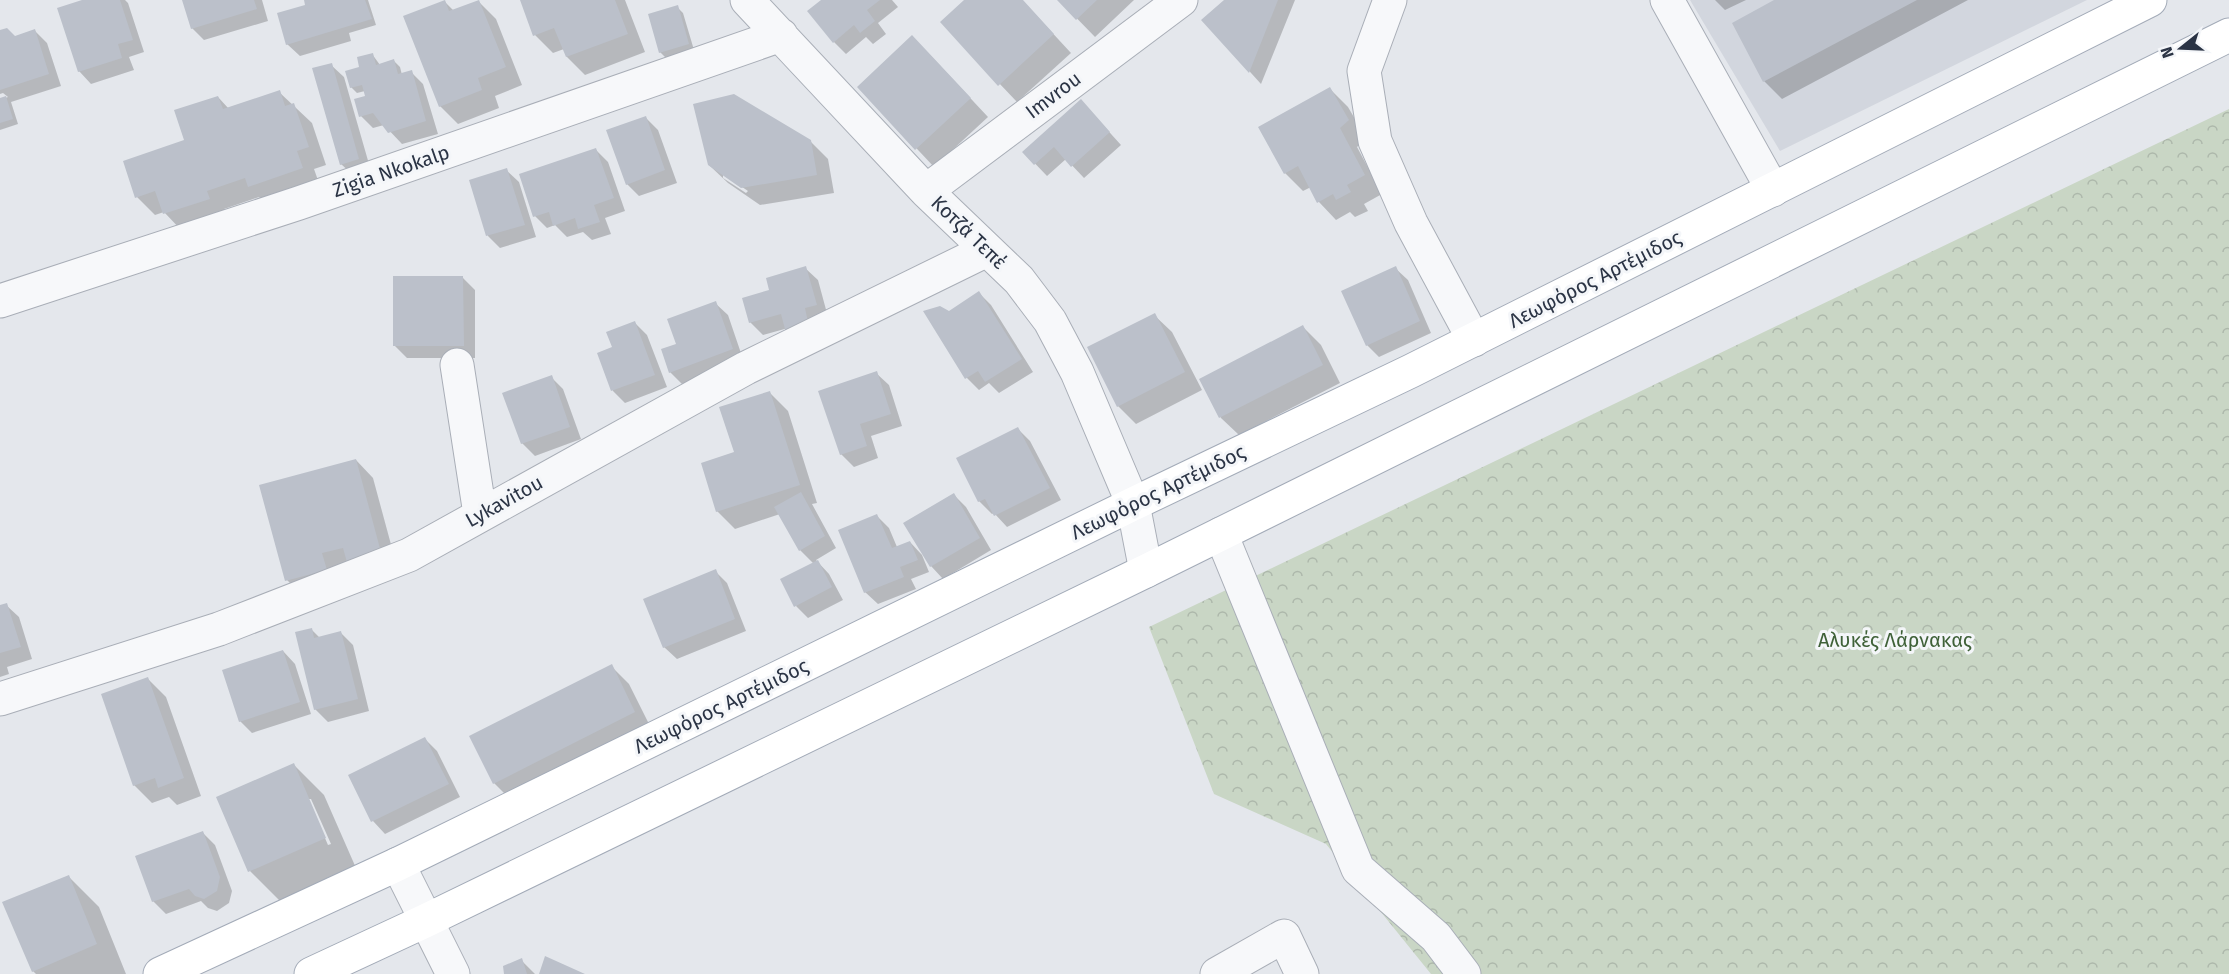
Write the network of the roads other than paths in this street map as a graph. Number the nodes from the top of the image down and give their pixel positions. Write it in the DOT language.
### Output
graph roads {
  1 [pos="747,0"];
  2 [pos="1181,0"];
  3 [pos="1390,0"];
  4 [pos="1667,0"];
  5 [pos="2150,0"];
  6 [pos="781,35"];
  7 [pos="2229,35"];
  8 [pos="926,190"];
  9 [pos="1773,190"];
  10 [pos="987,250"];
  11 [pos="0,302"];
  12 [pos="1474,340"];
  13 [pos="457,365"];
  14 [pos="1133,504"];
  15 [pos="480,514"];
  16 [pos="1221,534"];
  17 [pos="1146,571"];
  18 [pos="0,699"];
  19 [pos="398,864"];
  20 [pos="425,921"];
  21 [pos="160,974"];
  22 [pos="311,974"];
  23 [pos="453,974"];
  24 [pos="1217,974"];
  25 [pos="1302,974"];
  26 [pos="1464,974"];
  1 -- 6 [label="street, Κοτζά Τεπέ"];
  2 -- 8 [label="street, Imvrou"];
  3 -- 12 [label="street"];
  4 -- 9 [label="street"];
  5 -- 9 [label="main road, Λεωφόρος Αρτέμιδος"];
  6 -- 8 [label="street, Κοτζά Τεπέ"];
  6 -- 11 [label="street, Zigia Nkokalp"];
  7 -- 16 [label="main road"];
  8 -- 10 [label="street, Κοτζά Τεπέ"];
  9 -- 12 [label="main road, Λεωφόρος Αρτέμιδος"];
  10 -- 14 [label="street, Κοτζά Τεπέ"];
  10 -- 15 [label="street, Lykavitou"];
  12 -- 14 [label="main road, Λεωφόρος Αρτέμιδος"];
  13 -- 15 [label="street"];
  14 -- 17 [label="street, Κοτζά Τεπέ"];
  14 -- 19 [label="main road, Λεωφόρος Αρτέμιδος"];
  15 -- 18 [label="street, Lykavitou"];
  16 -- 17 [label="main road"];
  16 -- 26 [label="street"];
  17 -- 20 [label="main road"];
  19 -- 20 [label="street"];
  19 -- 21 [label="main road, Λεωφόρος Αρτέμιδος"];
  20 -- 22 [label="main road"];
  20 -- 23 [label="street"];
  24 -- 25 [label="street"];
}
